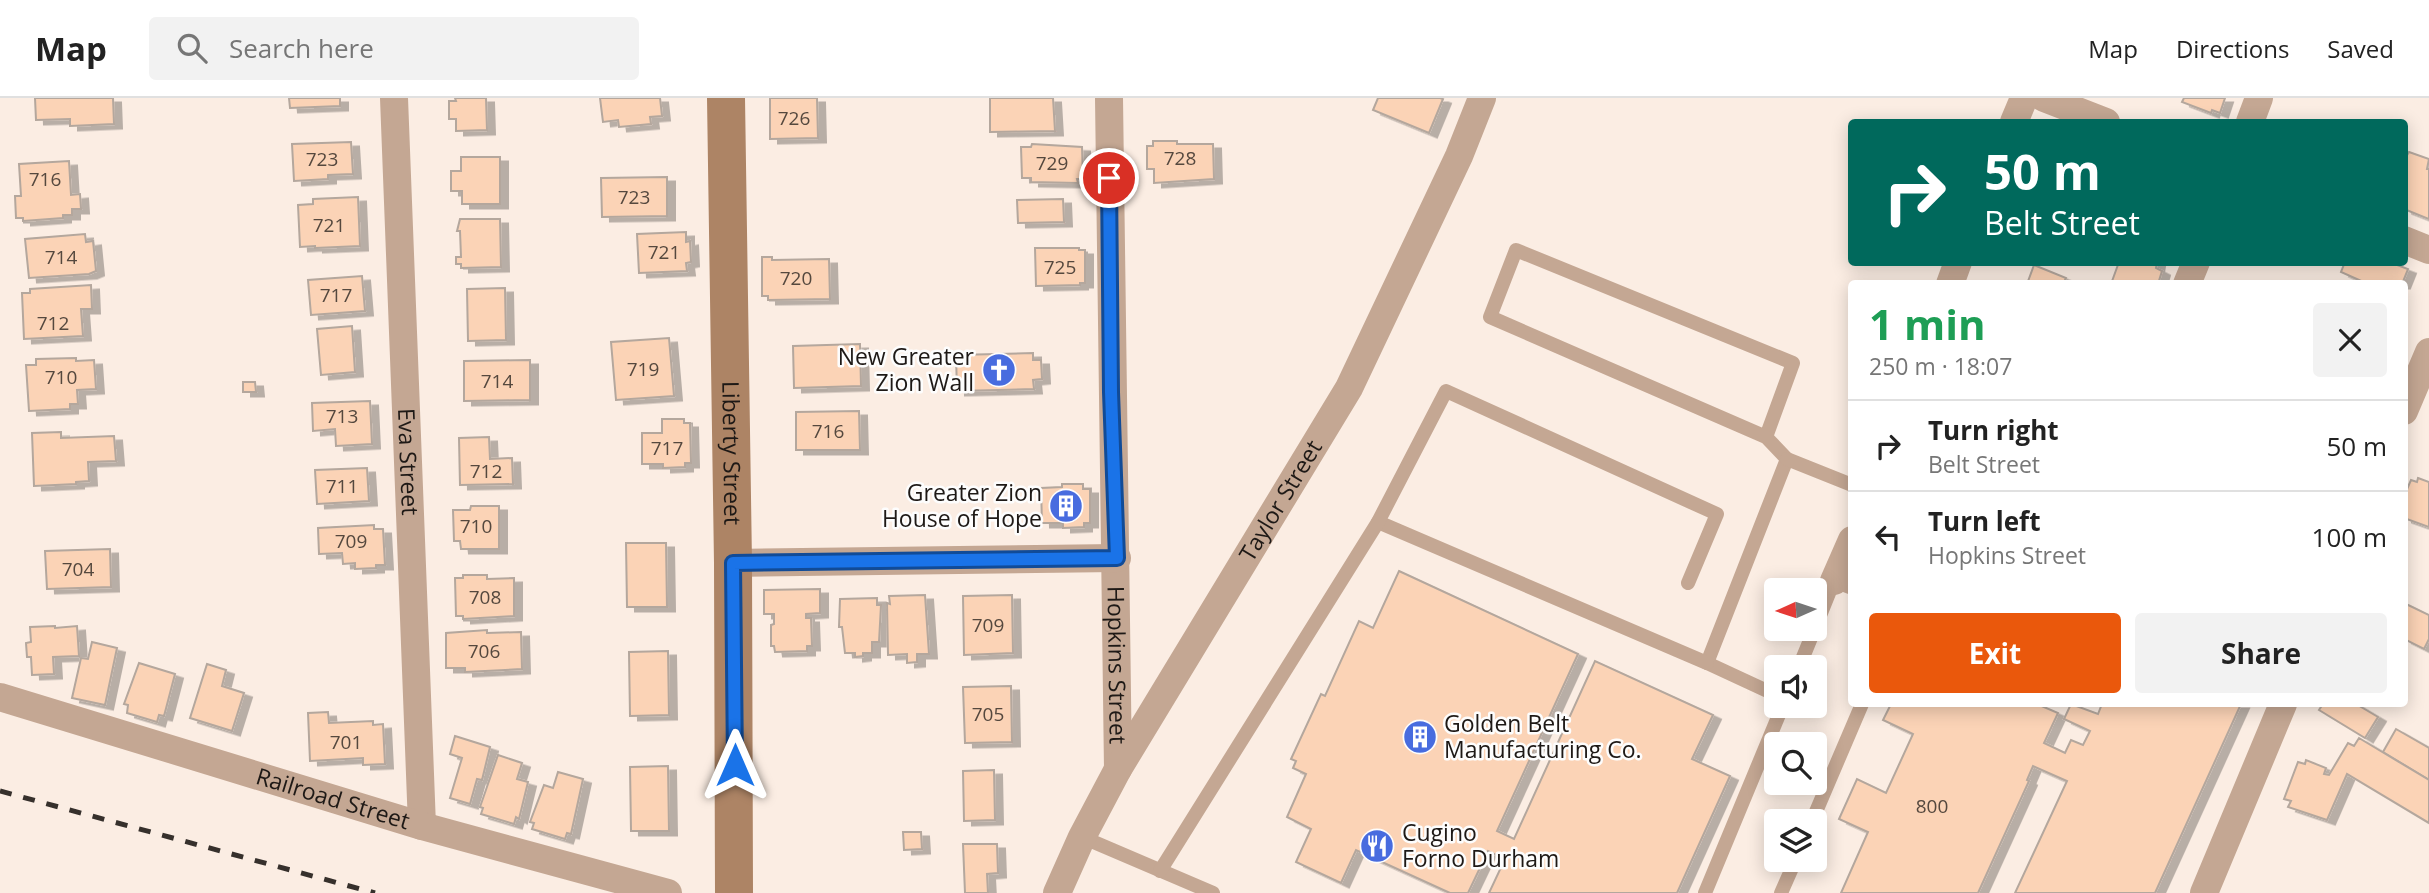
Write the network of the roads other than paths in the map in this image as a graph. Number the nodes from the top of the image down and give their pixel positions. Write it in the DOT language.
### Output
graph roads {
  1 [pos="394,98"];
  2 [pos="726,98"];
  3 [pos="1109,98"];
  4 [pos="1482,98"];
  5 [pos="2024,98"];
  6 [pos="2044,98"];
  7 [pos="2259,98"];
  8 [pos="2015,119"];
  9 [pos="2098,119"];
  10 [pos="2251,119"];
  11 [pos="2408,242"];
  12 [pos="2429,250"];
  13 [pos="2429,352"];
  14 [pos="2422,388"];
  15 [pos="2408,406"];
  16 [pos="1766,437"];
  17 [pos="1787,459"];
  18 [pos="1848,483"];
  19 [pos="1378,522"];
  20 [pos="1117,558"];
  21 [pos="1848,560"];
  22 [pos="733,563"];
  23 [pos="1688,583"];
  24 [pos="1843,585"];
  25 [pos="1827,610"];
  26 [pos="1707,663"];
  27 [pos="1764,689"];
  28 [pos="0,697"];
  29 [pos="1861,707"];
  30 [pos="2282,707"];
  31 [pos="1778,718"];
  32 [pos="1118,769"];
  33 [pos="1817,809"];
  34 [pos="422,826"];
  35 [pos="1082,837"];
  36 [pos="1160,871"];
  37 [pos="1790,872"];
  38 [pos="668,893"];
  39 [pos="734,893"];
  40 [pos="1056,893"];
  41 [pos="1213,893"];
  42 [pos="1705,893"];
  43 [pos="1781,893"];
  44 [pos="2204,893"];
  1 -- 34 [label="street, Eva Street"];
  2 -- 22 [label="street, Liberty Street"];
  3 -- 20 [label="street, Hopkins Street"];
  4 -- 32 [label="street, Taylor Street"];
  5 -- 8 [label="street"];
  6 -- 9 [label="street"];
  7 -- 10 [label="street"];
  11 -- 12 [label="street"];
  13 -- 14 [label="street"];
  14 -- 15 [label="street"];
  16 -- 16 [label="lane"];
  16 -- 17 [label="lane"];
  17 -- 18 [label="lane"];
  17 -- 26 [label="lane"];
  19 -- 23 [label="lane"];
  19 -- 26 [label="lane"];
  19 -- 36 [label="lane"];
  20 -- 22 [label="street"];
  20 -- 32 [label="street, Hopkins Street"];
  21 -- 24 [label="street"];
  22 -- 39 [label="street, Liberty Street"];
  24 -- 25 [label="lane"];
  26 -- 27 [label="lane"];
  28 -- 34 [label="street, Railroad Street"];
  29 -- 33 [label="lane"];
  30 -- 44 [label="street"];
  31 -- 42 [label="lane"];
  32 -- 35 [label="street, Taylor Street"];
  34 -- 38 [label="street, Railroad Street"];
  35 -- 36 [label="lane"];
  35 -- 40 [label="street, Taylor Street"];
  36 -- 41 [label="lane"];
  37 -- 43 [label="lane"];
}
